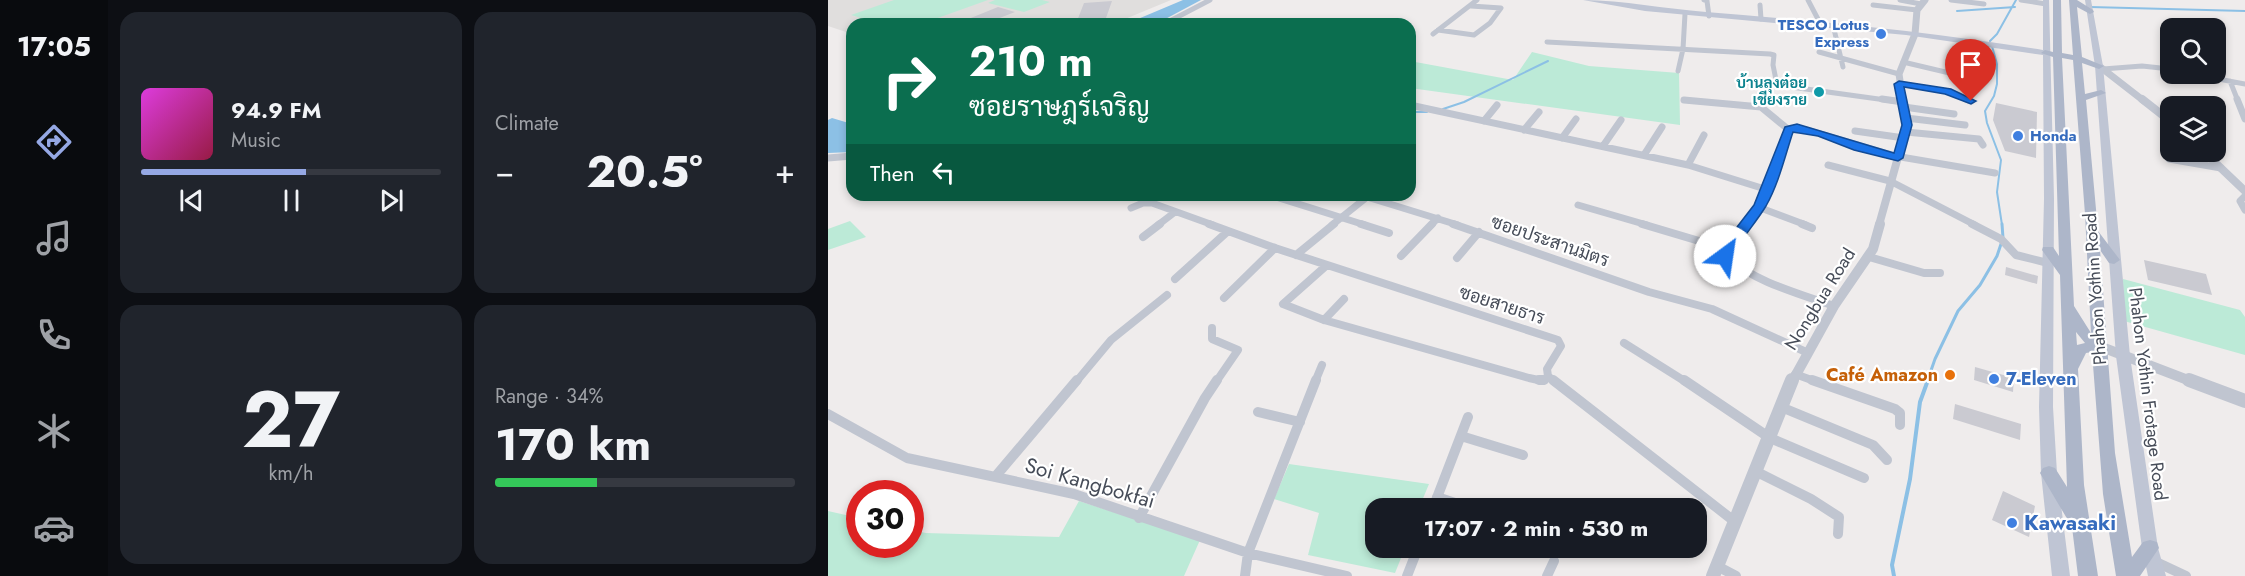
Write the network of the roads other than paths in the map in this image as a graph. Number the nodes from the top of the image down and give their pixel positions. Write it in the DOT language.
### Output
graph roads {
  1 [pos="1210,0"];
  2 [pos="1477,0"];
  3 [pos="1586,0"];
  4 [pos="1704,0"];
  5 [pos="1808,0"];
  6 [pos="1900,0"];
  7 [pos="1951,0"];
  8 [pos="2021,0"];
  9 [pos="1601,1"];
  10 [pos="2049,1"];
  11 [pos="2073,1"];
  12 [pos="1874,4"];
  13 [pos="1984,4"];
  14 [pos="1760,5"];
  15 [pos="1921,5"];
  16 [pos="1471,6"];
  17 [pos="2089,6"];
  18 [pos="2057,12"];
  19 [pos="1685,14"];
  20 [pos="2074,14"];
  21 [pos="1709,16"];
  22 [pos="1176,18"];
  23 [pos="1761,19"];
  24 [pos="1820,23"];
  25 [pos="1833,25"];
  26 [pos="1438,30"];
  27 [pos="1432,34"];
  28 [pos="1915,34"];
  29 [pos="1547,42"];
  30 [pos="1683,49"];
  31 [pos="1819,52"];
  32 [pos="2051,54"];
  33 [pos="1841,57"];
  34 [pos="2076,58"];
  35 [pos="1904,63"];
  36 [pos="1843,67"];
  37 [pos="2101,67"];
  38 [pos="2160,68"];
  39 [pos="1678,71"];
  40 [pos="1958,75"];
  41 [pos="1899,79"];
  42 [pos="2226,80"];
  43 [pos="2230,81"];
  44 [pos="1748,83"];
  45 [pos="2245,84"];
  46 [pos="1776,85"];
  47 [pos="2101,93"];
  48 [pos="2059,95"];
  49 [pos="2080,98"];
  50 [pos="1684,100"];
  51 [pos="1971,101"];
  52 [pos="1903,104"];
  53 [pos="1497,105"];
  54 [pos="2046,105"];
  55 [pos="1416,106"];
  56 [pos="1539,112"];
  57 [pos="2160,113"];
  58 [pos="1954,114"];
  59 [pos="1906,118"];
  60 [pos="2245,119"];
  61 [pos="1576,120"];
  62 [pos="1621,120"];
  63 [pos="1484,121"];
  64 [pos="1965,125"];
  65 [pos="1662,127"];
  66 [pos="1789,129"];
  67 [pos="1524,130"];
  68 [pos="1855,131"];
  69 [pos="1704,135"];
  70 [pos="1905,135"];
  71 [pos="1562,138"];
  72 [pos="1983,145"];
  73 [pos="1603,146"];
  74 [pos="1644,155"];
  75 [pos="846,156"];
  76 [pos="828,158"];
  77 [pos="1898,158"];
  78 [pos="2186,162"];
  79 [pos="2215,162"];
  80 [pos="1688,165"];
  81 [pos="1828,165"];
  82 [pos="2221,168"];
  83 [pos="1995,172"];
  84 [pos="1890,181"];
  85 [pos="1768,190"];
  86 [pos="2245,191"];
  87 [pos="2245,196"];
  88 [pos="1289,201"];
  89 [pos="1362,201"];
  90 [pos="1381,201"];
  91 [pos="1578,205"];
  92 [pos="1758,207"];
  93 [pos="1131,208"];
  94 [pos="2245,210"];
  95 [pos="1175,212"];
  96 [pos="1341,218"];
  97 [pos="1438,218"];
  98 [pos="1812,228"];
  99 [pos="1227,231"];
  100 [pos="2092,231"];
  101 [pos="1479,232"];
  102 [pos="1389,233"];
  103 [pos="1143,237"];
  104 [pos="1275,248"];
  105 [pos="1726,249"];
  106 [pos="1296,255"];
  107 [pos="1401,256"];
  108 [pos="2048,256"];
  109 [pos="1869,257"];
  110 [pos="1456,258"];
  111 [pos="2114,260"];
  112 [pos="1327,265"];
  113 [pos="1940,273"];
  114 [pos="2067,276"];
  115 [pos="1175,279"];
  116 [pos="1167,295"];
  117 [pos="1224,298"];
  118 [pos="1344,298"];
  119 [pos="1834,306"];
  120 [pos="2068,306"];
  121 [pos="1324,320"];
  122 [pos="1212,328"];
  123 [pos="1624,343"];
  124 [pos="2099,346"];
  125 [pos="1806,352"];
  126 [pos="2123,356"];
  127 [pos="1322,365"];
  128 [pos="2069,372"];
  129 [pos="1795,374"];
  130 [pos="1548,376"];
  131 [pos="2245,401"];
  132 [pos="1781,407"];
  133 [pos="1258,412"];
  134 [pos="828,414"];
  135 [pos="1468,417"];
  136 [pos="1300,422"];
  137 [pos="1900,425"];
  138 [pos="1461,436"];
  139 [pos="1768,436"];
  140 [pos="1523,454"];
  141 [pos="1887,460"];
  142 [pos="1755,471"];
  143 [pos="2049,472"];
  144 [pos="995,477"];
  145 [pos="1864,478"];
  146 [pos="1437,497"];
  147 [pos="1440,498"];
  148 [pos="1139,518"];
  149 [pos="1734,521"];
  150 [pos="2081,528"];
  151 [pos="1838,534"];
  152 [pos="1248,553"];
  153 [pos="2152,554"];
  154 [pos="1414,558"];
  155 [pos="1554,561"];
  156 [pos="1715,571"];
  157 [pos="1245,576"];
  158 [pos="1347,576"];
  159 [pos="1407,576"];
  160 [pos="1548,576"];
  161 [pos="1736,576"];
  162 [pos="2061,576"];
  163 [pos="2088,576"];
  164 [pos="2127,576"];
  165 [pos="2157,576"];
  166 [pos="2186,576"];
  1 -- 22 [label="street"];
  2 -- 16 [label="street"];
  3 -- 9 [label="main road"];
  4 -- 21 [label="street"];
  5 -- 24 [label="street"];
  6 -- 15 [label="street"];
  7 -- 13 [label="street"];
  8 -- 10 [label="street"];
  9 -- 19 [label="main road"];
  10 -- 18 [label="main road, Phahon Yothin Road"];
  10 -- 32 [label="main road"];
  11 -- 17 [label="main road"];
  11 -- 20 [label="main road, Phahon Yothin Road"];
  12 -- 15 [label="street"];
  14 -- 23 [label="street"];
  15 -- 28 [label="street"];
  16 -- 26 [label="street"];
  16 -- 26 [label="street"];
  17 -- 37 [label="main road, Phahon Yothin Frotage Road"];
  18 -- 20 [label="main road"];
  18 -- 32 [label="main road, Phahon Yothin Road"];
  19 -- 21 [label="main road"];
  19 -- 30 [label="street"];
  20 -- 34 [label="main road, Phahon Yothin Road"];
  21 -- 23 [label="main road"];
  23 -- 24 [label="main road"];
  24 -- 25 [label="main road"];
  25 -- 28 [label="main road"];
  25 -- 33 [label="street"];
  26 -- 27 [label="street"];
  28 -- 32 [label="main road"];
  28 -- 35 [label="street"];
  29 -- 30 [label="street"];
  30 -- 39 [label="street"];
  30 -- 46 [label="street"];
  31 -- 33 [label="street"];
  32 -- 34 [label="main road"];
  32 -- 48 [label="main road, Phahon Yothin Road"];
  32 -- 54 [label="main road"];
  33 -- 36 [label="street"];
  33 -- 41 [label="street"];
  34 -- 37 [label="main road"];
  34 -- 49 [label="main road, Phahon Yothin Road"];
  35 -- 40 [label="street"];
  35 -- 41 [label="street"];
  37 -- 38 [label="street"];
  37 -- 47 [label="main road, Phahon Yothin Frotage Road"];
  37 -- 57 [label="street"];
  41 -- 51 [label="street"];
  41 -- 52 [label="street, Nongbua Road"];
  42 -- 43 [label="street"];
  43 -- 45 [label="street"];
  43 -- 60 [label="street"];
  44 -- 46 [label="street"];
  46 -- 52 [label="street"];
  47 -- 49 [label="main road"];
  47 -- 111 [label="main road, Phahon Yothin Frotage Road"];
  48 -- 54 [label="main road"];
  48 -- 114 [label="main road, Phahon Yothin Road"];
  49 -- 100 [label="main road, Phahon Yothin Road"];
  50 -- 66 [label="street"];
  52 -- 58 [label="street"];
  52 -- 59 [label="street, Nongbua Road"];
  53 -- 63 [label="street"];
  54 -- 108 [label="main road"];
  55 -- 63 [label="street"];
  56 -- 67 [label="street"];
  59 -- 64 [label="street"];
  59 -- 70 [label="street, Nongbua Road"];
  61 -- 71 [label="street"];
  62 -- 73 [label="street"];
  63 -- 67 [label="street"];
  65 -- 74 [label="street"];
  66 -- 77 [label="street"];
  66 -- 85 [label="street"];
  67 -- 71 [label="street"];
  68 -- 70 [label="street"];
  69 -- 80 [label="street"];
  70 -- 72 [label="street"];
  70 -- 77 [label="street, Nongbua Road"];
  71 -- 73 [label="street"];
  73 -- 74 [label="street"];
  74 -- 80 [label="street"];
  75 -- 76 [label="street"];
  77 -- 83 [label="street"];
  77 -- 84 [label="street, Nongbua Road"];
  78 -- 82 [label="street"];
  79 -- 82 [label="street"];
  80 -- 85 [label="street"];
  81 -- 84 [label="street"];
  82 -- 86 [label="street"];
  84 -- 108 [label="street"];
  84 -- 109 [label="street, Nongbua Road"];
  85 -- 92 [label="street"];
  87 -- 94 [label="street"];
  88 -- 96 [label="street"];
  89 -- 96 [label="street, ซอยประสานมิตร"];
  90 -- 97 [label="street, ซอยประสานมิตร"];
  91 -- 105 [label="street"];
  92 -- 98 [label="street"];
  92 -- 105 [label="street"];
  93 -- 95 [label="street"];
  95 -- 99 [label="street, ซอยสายธาร"];
  95 -- 103 [label="street"];
  96 -- 102 [label="street"];
  96 -- 106 [label="street, ซอยประสานมิตร"];
  97 -- 101 [label="street, ซอยประสานมิตร"];
  97 -- 107 [label="street"];
  99 -- 104 [label="street, ซอยสายธาร"];
  99 -- 115 [label="street"];
  100 -- 111 [label="main road"];
  100 -- 124 [label="main road, Phahon Yothin Road"];
  101 -- 110 [label="street"];
  101 -- 125 [label="street, ซอยประสานมิตร"];
  104 -- 106 [label="street, ซอยสายธาร"];
  104 -- 117 [label="street"];
  105 -- 119 [label="street"];
  106 -- 112 [label="street, ซอยสายธาร"];
  108 -- 114 [label="main road"];
  108 -- 143 [label="main road"];
  109 -- 113 [label="street"];
  109 -- 119 [label="street, Nongbua Road"];
  111 -- 126 [label="main road, Phahon Yothin Frotage Road"];
  112 -- 121 [label="street"];
  112 -- 130 [label="street, ซอยสายธาร"];
  114 -- 120 [label="main road, Phahon Yothin Road"];
  116 -- 144 [label="street"];
  118 -- 121 [label="street"];
  119 -- 125 [label="street, Nongbua Road"];
  120 -- 124 [label="main road"];
  120 -- 128 [label="main road, Phahon Yothin Road"];
  121 -- 130 [label="street"];
  122 -- 148 [label="street"];
  123 -- 139 [label="street"];
  124 -- 126 [label="street"];
  124 -- 128 [label="main road"];
  124 -- 164 [label="main road, Phahon Yothin Road"];
  125 -- 129 [label="street, Nongbua Road"];
  126 -- 131 [label="street"];
  126 -- 153 [label="main road, Phahon Yothin Frotage Road"];
  127 -- 136 [label="street"];
  128 -- 150 [label="main road, Phahon Yothin Road"];
  129 -- 132 [label="street, Nongbua Road"];
  129 -- 137 [label="street"];
  130 -- 149 [label="street"];
  132 -- 139 [label="street, Nongbua Road"];
  132 -- 141 [label="street"];
  133 -- 136 [label="street"];
  134 -- 144 [label="street, Soi Kangbokfai"];
  135 -- 138 [label="street"];
  136 -- 152 [label="street"];
  138 -- 140 [label="street"];
  138 -- 146 [label="street"];
  139 -- 142 [label="street, Nongbua Road"];
  139 -- 145 [label="street"];
  142 -- 149 [label="street, Nongbua Road"];
  142 -- 151 [label="street"];
  143 -- 150 [label="main road"];
  143 -- 162 [label="main road"];
  144 -- 148 [label="street, Soi Kangbokfai"];
  146 -- 147 [label="street"];
  148 -- 152 [label="street, Soi Kangbokfai"];
  149 -- 156 [label="street, Nongbua Road"];
  150 -- 163 [label="main road, Phahon Yothin Road"];
  152 -- 157 [label="street"];
  152 -- 158 [label="street, Soi Kangbokfai"];
  153 -- 164 [label="main road"];
  153 -- 165 [label="main road, Phahon Yothin Frotage Road"];
  153 -- 166 [label="street"];
  154 -- 159 [label="street"];
  155 -- 160 [label="street"];
  156 -- 161 [label="street"];
}
